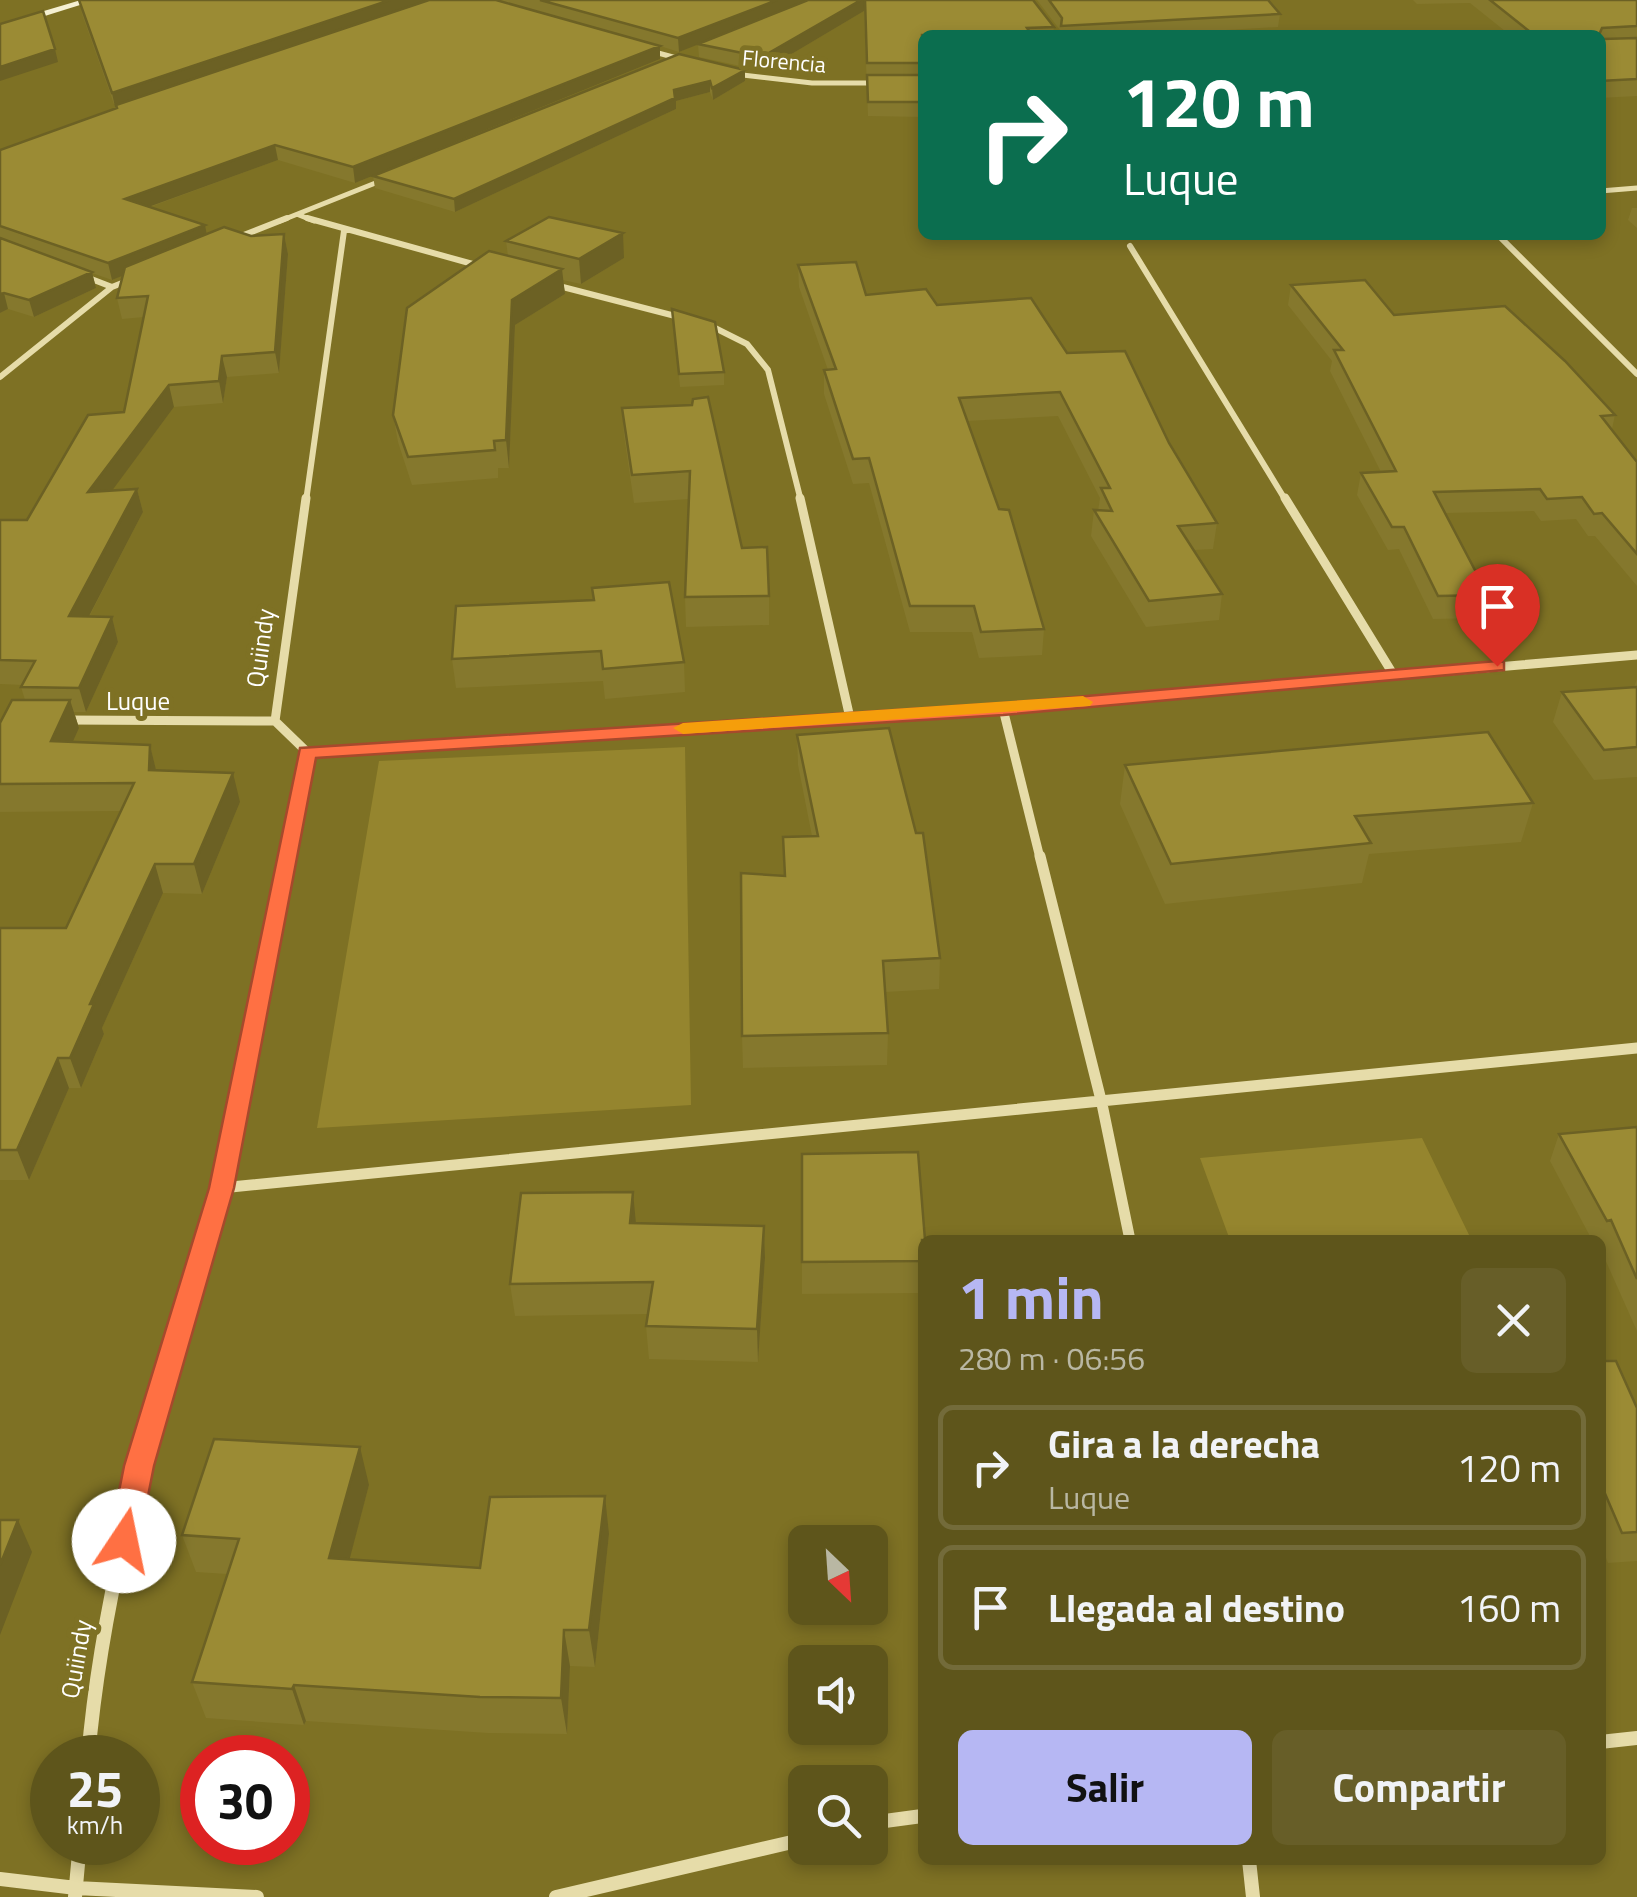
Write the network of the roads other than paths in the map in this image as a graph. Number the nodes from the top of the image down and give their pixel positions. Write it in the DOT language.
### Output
graph roads {
  1 [pos="91,0"];
  2 [pos="0,27"];
  3 [pos="643,48"];
  4 [pos="698,52"];
  5 [pos="680,59"];
  6 [pos="697,64"];
  7 [pos="662,67"];
  8 [pos="730,73"];
  9 [pos="883,83"];
  10 [pos="389,178"];
  11 [pos="1637,188"];
  12 [pos="1606,191"];
  13 [pos="298,214"];
  14 [pos="344,231"];
  15 [pos="230,240"];
  16 [pos="1503,240"];
  17 [pos="1130,246"];
  18 [pos="496,270"];
  19 [pos="74,273"];
  20 [pos="146,274"];
  21 [pos="553,284"];
  22 [pos="112,286"];
  23 [pos="1637,374"];
  24 [pos="0,377"];
  25 [pos="1637,655"];
  26 [pos="1392,674"];
  27 [pos="1003,709"];
  28 [pos="850,718"];
  29 [pos="59,720"];
  30 [pos="275,721"];
  31 [pos="307,752"];
  32 [pos="1637,1048"];
  33 [pos="1102,1104"];
  34 [pos="222,1188"];
  35 [pos="1129,1235"];
  36 [pos="90,1735"];
  37 [pos="1637,1738"];
  38 [pos="1606,1741"];
  39 [pos="918,1817"];
  40 [pos="888,1821"];
  41 [pos="788,1842"];
  42 [pos="78,1865"];
  43 [pos="1249,1865"];
  44 [pos="0,1878"];
  45 [pos="76,1892"];
  46 [pos="257,1897"];
  47 [pos="556,1897"];
  48 [pos="1252,1897"];
  1 -- 2 [label="street"];
  3 -- 5 [label="street"];
  4 -- 5 [label="street"];
  5 -- 6 [label="street"];
  5 -- 7 [label="street"];
  8 -- 9 [label="street, Florencia"];
  10 -- 13 [label="street"];
  11 -- 12 [label="street"];
  13 -- 14 [label="street"];
  13 -- 15 [label="street"];
  14 -- 18 [label="street"];
  14 -- 30 [label="street, Quiindy"];
  16 -- 23 [label="street"];
  17 -- 26 [label="street"];
  19 -- 22 [label="street"];
  20 -- 22 [label="street"];
  21 -- 28 [label="street"];
  22 -- 24 [label="street"];
  25 -- 26 [label="street"];
  26 -- 27 [label="street"];
  27 -- 28 [label="street"];
  27 -- 33 [label="street"];
  28 -- 31 [label="street"];
  29 -- 30 [label="street, Luque"];
  30 -- 31 [label="street, Quiindy"];
  31 -- 34 [label="street, Quiindy"];
  32 -- 33 [label="street"];
  33 -- 34 [label="street"];
  33 -- 35 [label="street"];
  34 -- 36 [label="street, Quiindy"];
  37 -- 38 [label="street"];
  39 -- 40 [label="street"];
  41 -- 47 [label="street"];
  42 -- 45 [label="street"];
  43 -- 48 [label="street"];
  44 -- 45 [label="street"];
  45 -- 46 [label="street"];
}
